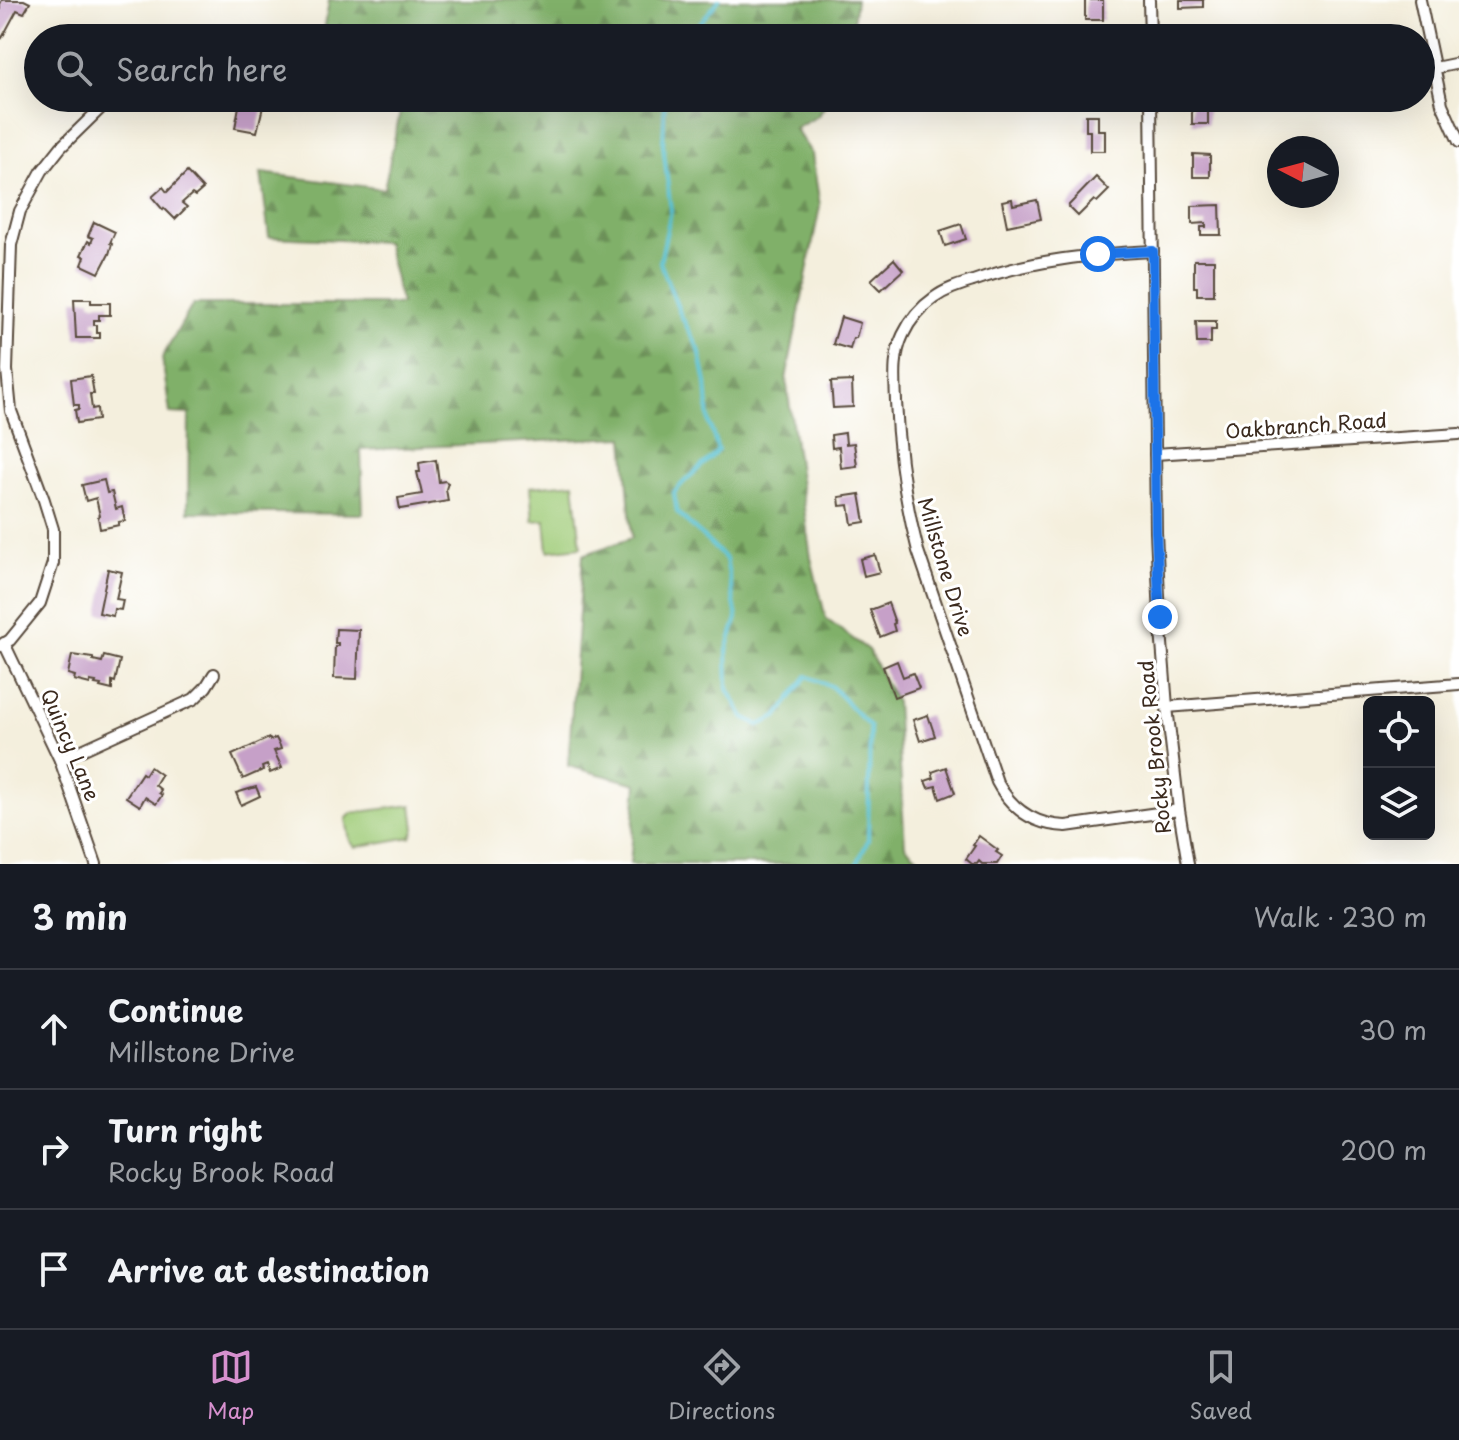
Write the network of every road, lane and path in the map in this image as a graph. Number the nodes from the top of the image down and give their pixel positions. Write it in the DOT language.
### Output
graph roads {
  1 [pos="1149,0"];
  2 [pos="1420,0"];
  3 [pos="1150,24"];
  4 [pos="1425,24"];
  5 [pos="1459,63"];
  6 [pos="1435,68"];
  7 [pos="97,112"];
  8 [pos="1151,112"];
  9 [pos="1459,142"];
  10 [pos="1153,251"];
  11 [pos="1459,434"];
  12 [pos="1155,454"];
  13 [pos="2,645"];
  14 [pos="214,674"];
  15 [pos="1459,684"];
  16 [pos="1167,707"];
  17 [pos="60,760"];
  18 [pos="1179,810"];
  19 [pos="96,864"];
  20 [pos="1188,864"];
  1 -- 3 [label="street"];
  2 -- 4 [label="street"];
  5 -- 6 [label="street"];
  6 -- 9 [label="street"];
  7 -- 13 [label="street"];
  8 -- 10 [label="street, Rocky Brook Road"];
  10 -- 12 [label="street, Rocky Brook Road"];
  10 -- 18 [label="street, Millstone Drive"];
  11 -- 12 [label="street, Oakbranch Road"];
  12 -- 16 [label="street, Rocky Brook Road"];
  13 -- 17 [label="street, Quincy Lane"];
  14 -- 17 [label="street"];
  15 -- 16 [label="street"];
  16 -- 18 [label="street, Rocky Brook Road"];
  17 -- 19 [label="street, Quincy Lane"];
  18 -- 20 [label="street, Rocky Brook Road"];
}
